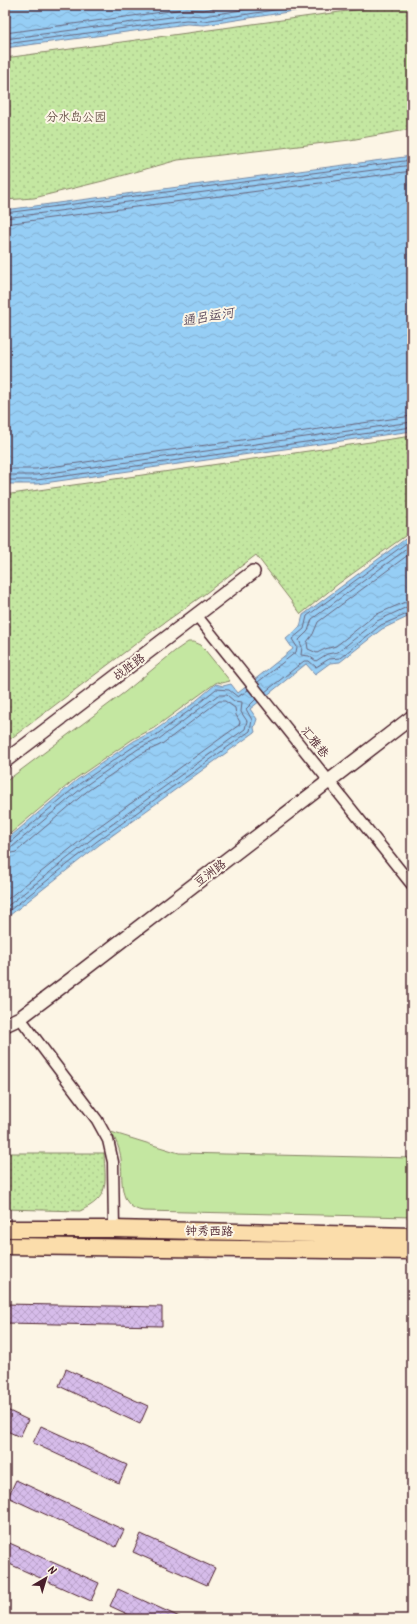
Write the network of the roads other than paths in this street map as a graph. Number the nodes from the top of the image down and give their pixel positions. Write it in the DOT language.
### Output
graph roads {
  1 [pos="253,572"];
  2 [pos="197,616"];
  3 [pos="412,717"];
  4 [pos="5,761"];
  5 [pos="330,782"];
  6 [pos="412,885"];
  7 [pos="20,1018"];
  8 [pos="5,1025"];
  9 [pos="5,1229"];
  10 [pos="114,1229"];
  11 [pos="412,1236"];
  12 [pos="5,1246"];
  13 [pos="412,1251"];
  1 -- 2 [label="street, 战胜路"];
  2 -- 4 [label="street, 战胜路"];
  2 -- 5 [label="street, 汇雅巷"];
  3 -- 5 [label="street, 豆洲路"];
  5 -- 6 [label="street, 汇雅巷"];
  5 -- 7 [label="street, 豆洲路"];
  7 -- 8 [label="street, 豆洲路"];
  7 -- 10 [label="street"];
  9 -- 10 [label="main road, 钟秀西路"];
  10 -- 11 [label="main road, 钟秀西路"];
  12 -- 13 [label="main road, 钟秀西路"];
}
